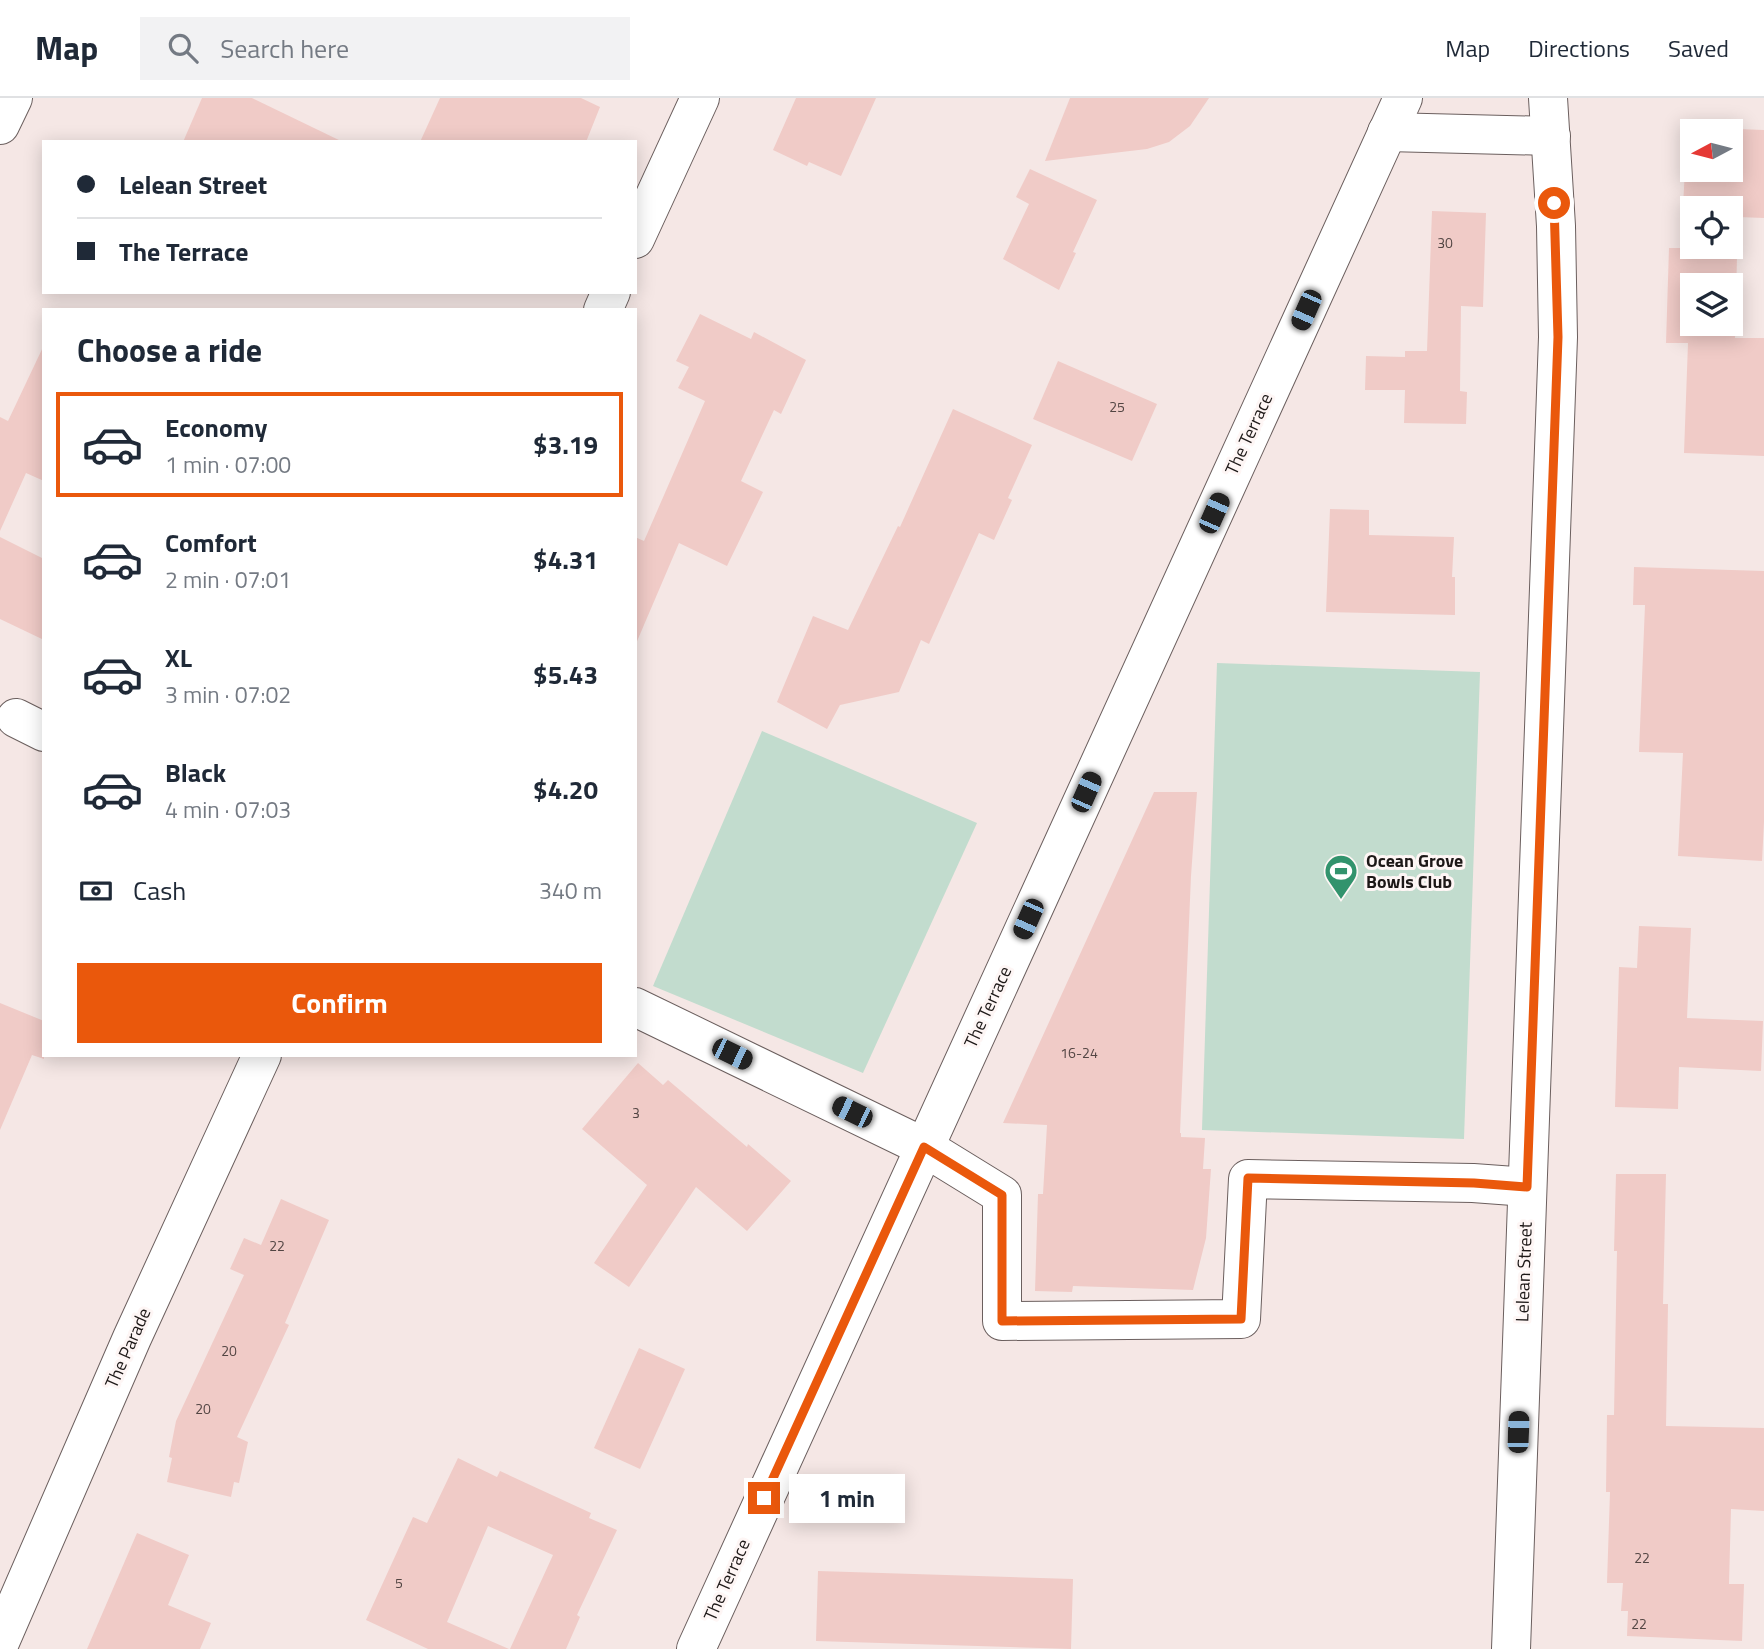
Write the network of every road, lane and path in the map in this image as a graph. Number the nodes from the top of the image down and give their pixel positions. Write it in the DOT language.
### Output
graph roads {
  1 [pos="13,98"];
  2 [pos="700,98"];
  3 [pos="1403,98"];
  4 [pos="1548,98"];
  5 [pos="0,125"];
  6 [pos="1387,132"];
  7 [pos="1551,136"];
  8 [pos="637,235"];
  9 [pos="637,1008"];
  10 [pos="261,1057"];
  11 [pos="924,1147"];
  12 [pos="1527,1187"];
  13 [pos="0,1642"];
  14 [pos="696,1649"];
  15 [pos="1511,1649"];
  1 -- 5 [label="street"];
  2 -- 8 [label="street"];
  3 -- 6 [label="street, The Terrace"];
  4 -- 7 [label="street, Lelean Street"];
  6 -- 7 [label="street"];
  6 -- 11 [label="street, The Terrace"];
  7 -- 12 [label="street, Lelean Street"];
  9 -- 11 [label="street"];
  10 -- 13 [label="street, The Parade"];
  11 -- 12 [label="street"];
  11 -- 14 [label="street, The Terrace"];
  12 -- 15 [label="street, Lelean Street"];
}
